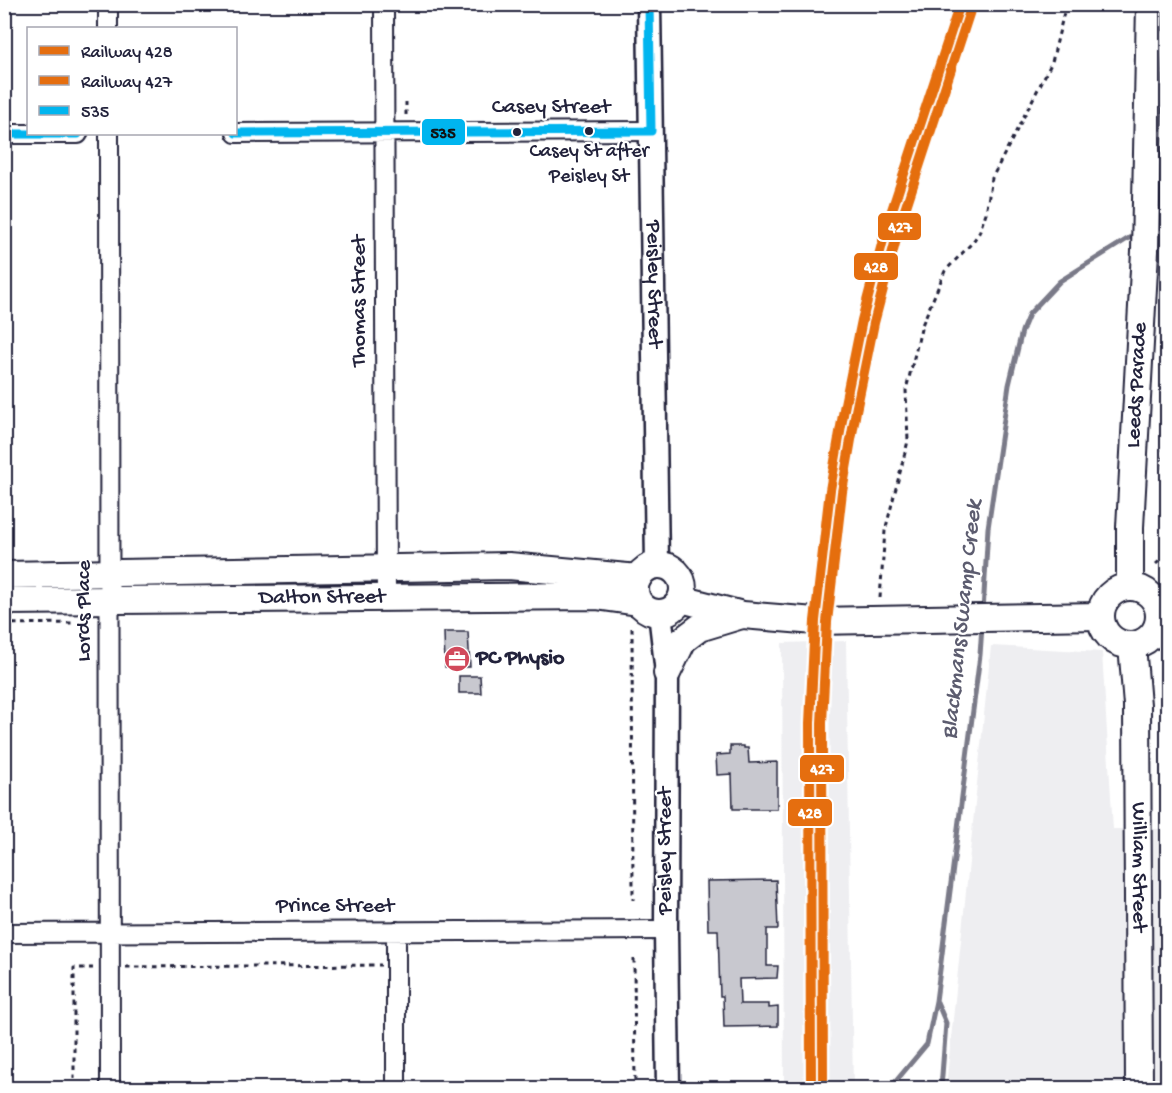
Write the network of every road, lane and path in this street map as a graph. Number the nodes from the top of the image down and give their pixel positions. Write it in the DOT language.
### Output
graph roads {
  1 [pos="108,4"];
  2 [pos="384,4"];
  3 [pos="649,4"];
  4 [pos="1066,4"];
  5 [pos="1150,4"];
  6 [pos="108,27"];
  7 [pos="651,131"];
  8 [pos="384,132"];
  9 [pos="237,133"];
  10 [pos="4,134"];
  11 [pos="27,134"];
  12 [pos="109,135"];
  13 [pos="1167,397"];
  14 [pos="1156,564"];
  15 [pos="386,567"];
  16 [pos="109,573"];
  17 [pos="4,575"];
  18 [pos="1130,586"];
  19 [pos="655,592"];
  20 [pos="386,598"];
  21 [pos="880,598"];
  22 [pos="109,600"];
  23 [pos="4,601"];
  24 [pos="743,615"];
  25 [pos="1101,616"];
  26 [pos="1164,618"];
  27 [pos="73,623"];
  28 [pos="4,624"];
  29 [pos="632,628"];
  30 [pos="1132,645"];
  31 [pos="667,673"];
  32 [pos="633,900"];
  33 [pos="666,930"];
  34 [pos="396,931"];
  35 [pos="110,932"];
  36 [pos="4,933"];
  37 [pos="634,959"];
  38 [pos="396,965"];
  39 [pos="110,967"];
  40 [pos="74,1089"];
  41 [pos="110,1089"];
  42 [pos="396,1089"];
  43 [pos="635,1089"];
  44 [pos="668,1089"];
  45 [pos="1139,1089"];
  1 -- 6 [label="street"];
  2 -- 8 [label="street, Thomas Street"];
  3 -- 7 [label="street, Peisley Street"];
  4 -- 21 [label="path"];
  5 -- 18 [label="main road, Leeds Parade"];
  7 -- 8 [label="street, Casey Street"];
  7 -- 19 [label="street, Peisley Street"];
  8 -- 9 [label="street, Casey Street"];
  8 -- 15 [label="street, Thomas Street"];
  10 -- 11 [label="street"];
  12 -- 16 [label="street, Lords Place"];
  13 -- 14 [label="path"];
  15 -- 16 [label="main road, Dalton Street"];
  15 -- 19 [label="main road, Dalton Street"];
  15 -- 20 [label="street, Thomas Street"];
  16 -- 17 [label="main road, Dalton Street"];
  16 -- 22 [label="street, Lords Place"];
  18 -- 25 [label="main road"];
  18 -- 26 [label="main road"];
  19 -- 20 [label="main road, Dalton Street"];
  19 -- 24 [label="main road, Dalton Street"];
  19 -- 31 [label="street, Peisley Street"];
  20 -- 22 [label="main road, Dalton Street"];
  22 -- 23 [label="main road, Dalton Street"];
  22 -- 35 [label="street, Lords Place"];
  24 -- 25 [label="main road, Dalton Street"];
  24 -- 31 [label="main road"];
  25 -- 30 [label="main road"];
  26 -- 30 [label="main road"];
  27 -- 28 [label="path"];
  29 -- 32 [label="path"];
  30 -- 45 [label="main road, William Street"];
  31 -- 33 [label="street, Peisley Street"];
  33 -- 34 [label="street, Prince Street"];
  33 -- 44 [label="street, Peisley Street"];
  34 -- 35 [label="street, Prince Street"];
  34 -- 38 [label="street"];
  35 -- 36 [label="street, Prince Street"];
  35 -- 39 [label="street, Lords Place"];
  37 -- 43 [label="path"];
  38 -- 39 [label="path"];
  38 -- 42 [label="street"];
  39 -- 40 [label="path"];
  39 -- 41 [label="street, Lords Place"];
}
